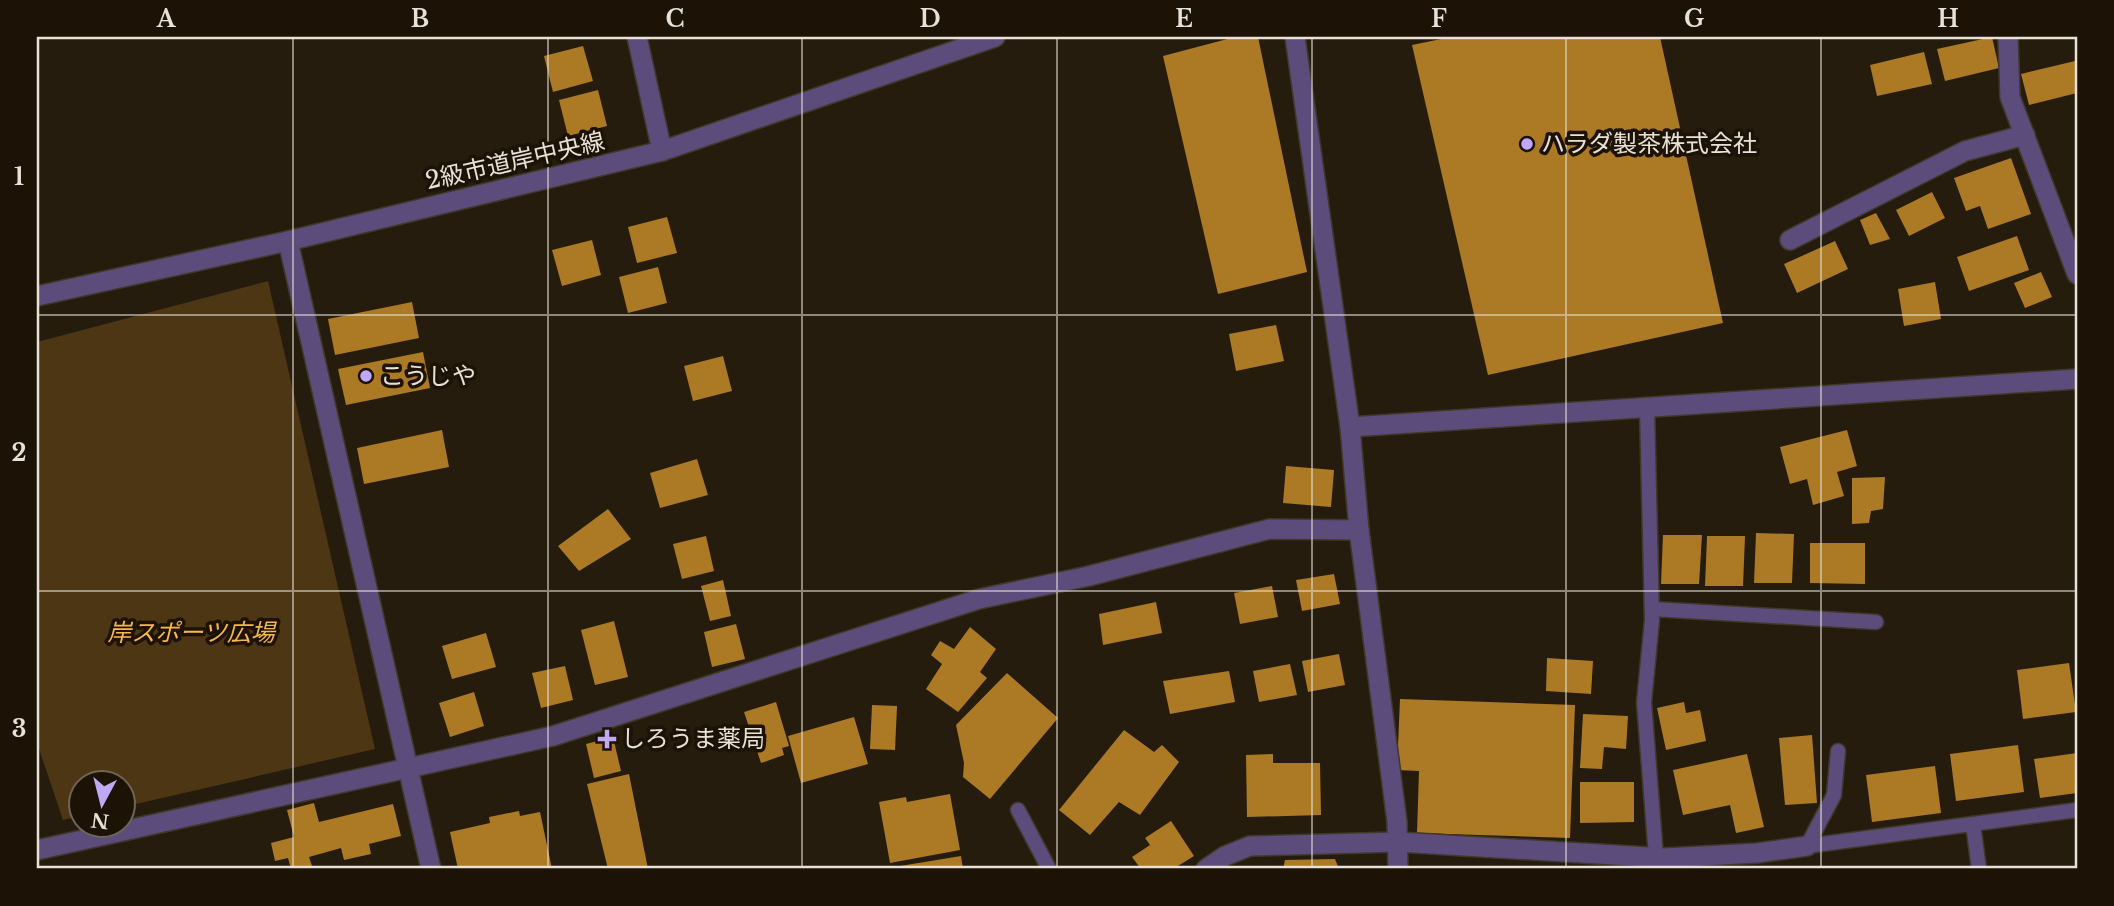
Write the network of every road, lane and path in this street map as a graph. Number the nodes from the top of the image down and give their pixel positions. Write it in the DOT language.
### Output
graph roads {
  1 [pos="637,37"];
  2 [pos="995,37"];
  3 [pos="1295,37"];
  4 [pos="2008,37"];
  5 [pos="2025,135"];
  6 [pos="662,151"];
  7 [pos="1790,240"];
  8 [pos="288,241"];
  9 [pos="2077,274"];
  10 [pos="37,296"];
  11 [pos="2077,379"];
  12 [pos="1647,407"];
  13 [pos="1350,427"];
  14 [pos="1359,530"];
  15 [pos="1652,609"];
  16 [pos="1876,622"];
  17 [pos="1838,751"];
  18 [pos="409,769"];
  19 [pos="1017,810"];
  20 [pos="2077,810"];
  21 [pos="1973,824"];
  22 [pos="1398,842"];
  23 [pos="1807,846"];
  24 [pos="37,850"];
  25 [pos="1656,857"];
  26 [pos="431,869"];
  27 [pos="1049,869"];
  28 [pos="1206,869"];
  29 [pos="1398,869"];
  30 [pos="1979,869"];
  1 -- 6 [label="street"];
  2 -- 6 [label="street, 2級市道岸中央線"];
  3 -- 13 [label="street"];
  4 -- 5 [label="street"];
  5 -- 7 [label="street"];
  5 -- 9 [label="street"];
  6 -- 8 [label="street, 2級市道岸中央線"];
  8 -- 10 [label="street, 2級市道岸中央線"];
  8 -- 18 [label="street"];
  11 -- 12 [label="street"];
  12 -- 13 [label="street"];
  12 -- 15 [label="lane"];
  13 -- 14 [label="street"];
  14 -- 18 [label="street"];
  14 -- 22 [label="street"];
  15 -- 16 [label="lane"];
  15 -- 25 [label="lane"];
  17 -- 23 [label="lane"];
  18 -- 24 [label="street"];
  18 -- 26 [label="street"];
  19 -- 27 [label="lane"];
  20 -- 21 [label="lane"];
  21 -- 23 [label="lane"];
  21 -- 30 [label="lane"];
  22 -- 25 [label="street"];
  22 -- 28 [label="street"];
  22 -- 29 [label="street"];
  23 -- 25 [label="street"];
}
